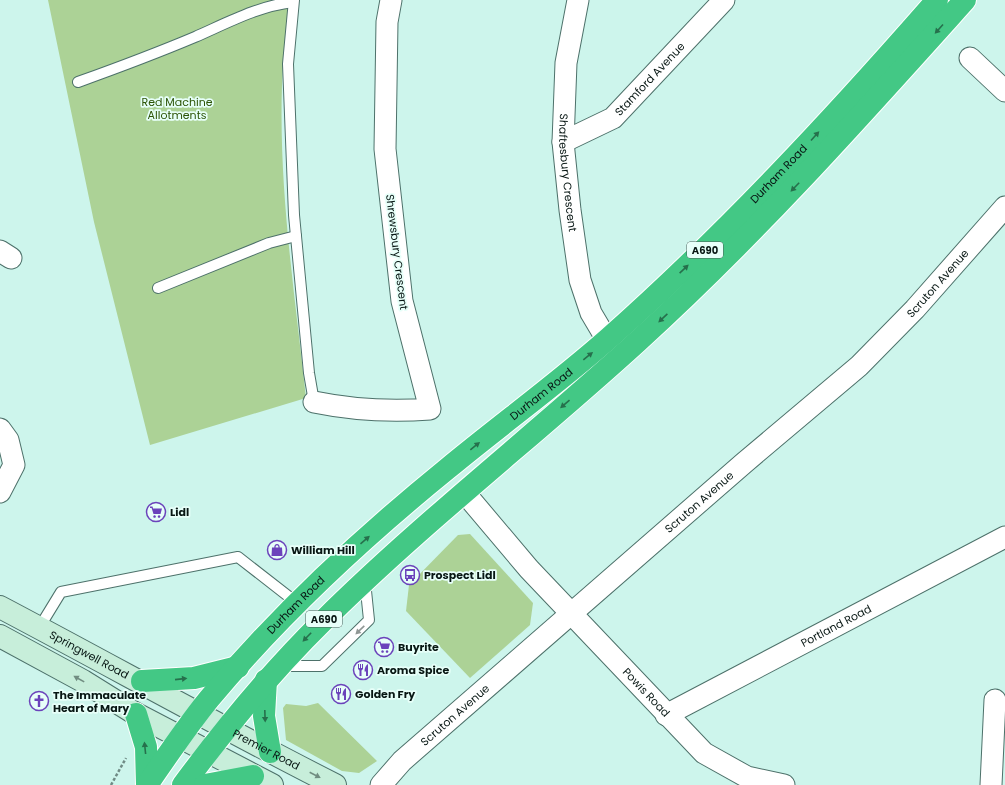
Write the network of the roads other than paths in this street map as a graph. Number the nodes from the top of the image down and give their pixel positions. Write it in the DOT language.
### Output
graph roads {
  1 [pos="391,0"];
  2 [pos="578,0"];
  3 [pos="724,0"];
  4 [pos="937,0"];
  5 [pos="965,0"];
  6 [pos="293,1"];
  7 [pos="970,58"];
  8 [pos="78,82"];
  9 [pos="1005,91"];
  10 [pos="563,142"];
  11 [pos="1005,207"];
  12 [pos="296,236"];
  13 [pos="158,288"];
  14 [pos="607,340"];
  15 [pos="314,402"];
  16 [pos="0,429"];
  17 [pos="445,470"];
  18 [pos="0,492"];
  19 [pos="464,492"];
  20 [pos="1005,537"];
  21 [pos="365,581"];
  22 [pos="297,603"];
  23 [pos="0,607"];
  24 [pos="571,612"];
  25 [pos="39,628"];
  26 [pos="0,636"];
  27 [pos="238,667"];
  28 [pos="273,673"];
  29 [pos="142,682"];
  30 [pos="995,700"];
  31 [pos="199,713"];
  32 [pos="136,714"];
  33 [pos="666,715"];
  34 [pos="226,728"];
  35 [pos="181,738"];
  36 [pos="208,751"];
  37 [pos="270,752"];
  38 [pos="263,780"];
  39 [pos="147,784"];
  40 [pos="183,785"];
  41 [pos="205,785"];
  42 [pos="335,785"];
  43 [pos="381,785"];
  44 [pos="784,785"];
  45 [pos="991,785"];
  1 -- 15 [label="street, Shrewsbury Crescent"];
  2 -- 10 [label="street, Shaftesbury Crescent"];
  3 -- 10 [label="street, Stamford Avenue"];
  14 -- 4 [label="highway, Durham Road / A690, one-way"];
  5 -- 19 [label="highway, Durham Road / A690, one-way"];
  6 -- 8 [label="lane"];
  6 -- 12 [label="lane"];
  7 -- 9 [label="street"];
  10 -- 14 [label="street, Shaftesbury Crescent"];
  11 -- 24 [label="street, Scruton Avenue"];
  12 -- 13 [label="lane"];
  12 -- 15 [label="lane"];
  17 -- 14 [label="highway, Durham Road / A690, one-way"];
  16 -- 18 [label="street"];
  17 -- 19 [label="highway"];
  22 -- 17 [label="highway, Durham Road / A690, one-way"];
  19 -- 21 [label="highway, Durham Road / A690"];
  19 -- 24 [label="street, Powis Road"];
  20 -- 33 [label="street, Portland Road"];
  21 -- 28 [label="highway, Durham Road / A690, one-way"];
  21 -- 28 [label="lane, one-way"];
  22 -- 25 [label="lane"];
  22 -- 27 [label="highway, Durham Road / A690"];
  23 -- 25 [label="main road, Springwell Road"];
  24 -- 33 [label="street, Powis Road"];
  24 -- 43 [label="street, Scruton Avenue"];
  25 -- 29 [label="main road, Springwell Road"];
  32 -- 26 [label="main road, one-way"];
  29 -- 27 [label="highway, one-way"];
  27 -- 31 [label="highway, Durham Road / A690"];
  28 -- 34 [label="highway, Durham Road / A690"];
  28 -- 37 [label="highway, one-way"];
  29 -- 31 [label="main road, Springwell Road"];
  30 -- 45 [label="street"];
  31 -- 34 [label="main road, Premier Road"];
  31 -- 35 [label="highway, Durham Road / A690"];
  32 -- 35 [label="main road"];
  39 -- 32 [label="highway, one-way"];
  33 -- 44 [label="street, Powis Road"];
  34 -- 36 [label="highway, Durham Road / A690"];
  34 -- 37 [label="main road, Premier Road"];
  35 -- 36 [label="main road"];
  35 -- 39 [label="highway, Durham Road / A690"];
  36 -- 38 [label="main road"];
  36 -- 40 [label="highway, Durham Road / A690"];
  37 -- 42 [label="main road, Premier Road, one-way"];
  38 -- 41 [label="highway"];
}
